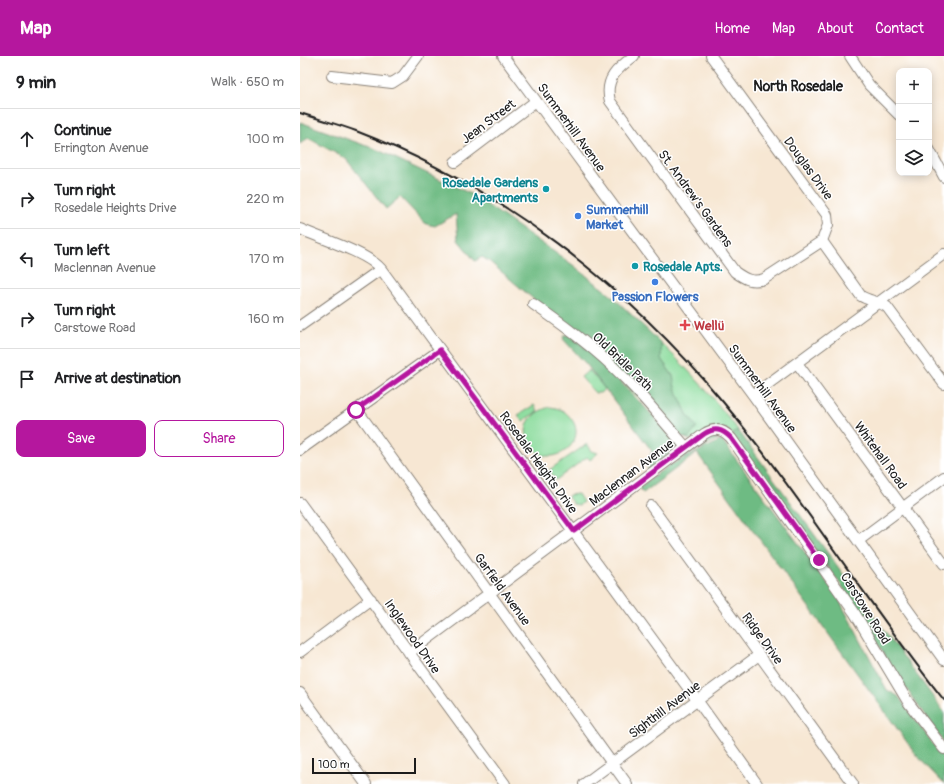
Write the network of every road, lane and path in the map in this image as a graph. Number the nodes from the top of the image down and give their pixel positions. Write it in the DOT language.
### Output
graph roads {
  1 [pos="418,56"];
  2 [pos="503,56"];
  3 [pos="634,56"];
  4 [pos="711,56"];
  5 [pos="850,56"];
  6 [pos="332,76"];
  7 [pos="536,101"];
  8 [pos="896,112"];
  9 [pos="932,155"];
  10 [pos="455,162"];
  11 [pos="944,177"];
  12 [pos="300,229"];
  13 [pos="822,241"];
  14 [pos="944,254"];
  15 [pos="381,269"];
  16 [pos="879,301"];
  17 [pos="533,304"];
  18 [pos="300,326"];
  19 [pos="440,350"];
  20 [pos="797,363"];
  21 [pos="944,384"];
  22 [pos="753,395"];
  23 [pos="356,410"];
  24 [pos="717,429"];
  25 [pos="686,447"];
  26 [pos="300,450"];
  27 [pos="944,477"];
  28 [pos="300,503"];
  29 [pos="651,506"];
  30 [pos="903,507"];
  31 [pos="574,531"];
  32 [pos="858,541"];
  33 [pos="944,564"];
  34 [pos="490,594"];
  35 [pos="371,599"];
  36 [pos="300,652"];
  37 [pos="409,653"];
  38 [pos="760,655"];
  39 [pos="944,660"];
  40 [pos="300,693"];
  41 [pos="697,700"];
  42 [pos="944,749"];
  43 [pos="612,764"];
  44 [pos="366,784"];
  45 [pos="505,784"];
  46 [pos="584,784"];
  47 [pos="627,784"];
  48 [pos="757,784"];
  49 [pos="853,784"];
  1 -- 6 [label="street"];
  2 -- 7 [label="street, Summerhill Avenue"];
  3 -- 13 [label="street, St. Andrew's Gardens"];
  4 -- 13 [label="street, Douglas Drive"];
  5 -- 8 [label="street"];
  7 -- 10 [label="street, Jean Street"];
  7 -- 22 [label="street, Summerhill Avenue"];
  9 -- 11 [label="street"];
  12 -- 15 [label="street, Rosedale Heights Drive"];
  13 -- 16 [label="street"];
  14 -- 16 [label="street"];
  15 -- 18 [label="street"];
  15 -- 19 [label="street, Rosedale Heights Drive"];
  16 -- 20 [label="street"];
  16 -- 21 [label="street"];
  17 -- 25 [label="street, Old Bridle Path"];
  19 -- 23 [label="street"];
  19 -- 31 [label="street, Rosedale Heights Drive"];
  20 -- 22 [label="street"];
  20 -- 30 [label="street, Whitehall Road"];
  22 -- 32 [label="street, Summerhill Avenue"];
  23 -- 26 [label="street"];
  23 -- 34 [label="street, Garfield Avenue"];
  24 -- 25 [label="street, Maclennan Avenue"];
  24 -- 42 [label="street, Carstowe Road"];
  25 -- 31 [label="street, Maclennan Avenue"];
  27 -- 30 [label="street"];
  28 -- 35 [label="street, Inglewood Drive"];
  29 -- 38 [label="street, Ridge Drive"];
  30 -- 32 [label="street"];
  30 -- 33 [label="street, Whitehall Road"];
  31 -- 34 [label="street, Maclennan Avenue"];
  31 -- 41 [label="street, Rosedale Heights Drive"];
  32 -- 39 [label="street, Summerhill Avenue"];
  34 -- 37 [label="street, Maclennan Avenue"];
  34 -- 43 [label="street, Garfield Avenue"];
  35 -- 36 [label="street"];
  35 -- 37 [label="street, Inglewood Drive"];
  37 -- 45 [label="street, Inglewood Drive"];
  38 -- 41 [label="street, Sighthill Avenue"];
  38 -- 49 [label="street, Ridge Drive"];
  40 -- 44 [label="street"];
  41 -- 43 [label="street, Sighthill Avenue"];
  41 -- 48 [label="street, Rosedale Heights Drive"];
  43 -- 46 [label="street, Sighthill Avenue"];
  43 -- 47 [label="street, Garfield Avenue"];
}
